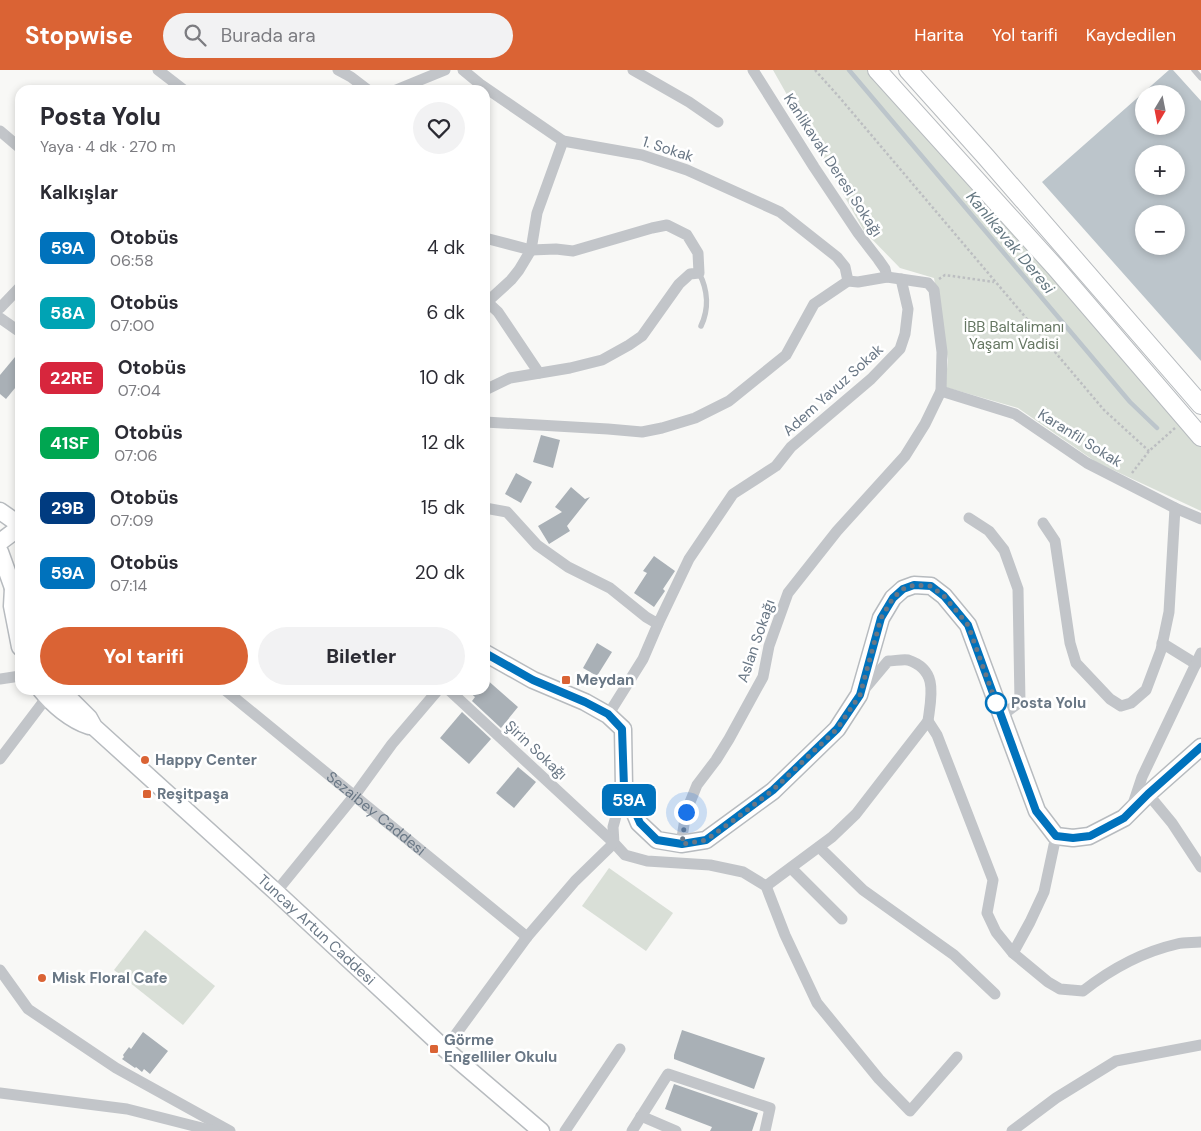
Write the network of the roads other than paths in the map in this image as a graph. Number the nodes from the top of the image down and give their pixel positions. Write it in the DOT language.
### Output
graph roads {
  1 [pos="158,70"];
  2 [pos="338,70"];
  3 [pos="445,70"];
  4 [pos="463,70"];
  5 [pos="633,70"];
  6 [pos="753,70"];
  7 [pos="877,70"];
  8 [pos="908,70"];
  9 [pos="1194,70"];
  10 [pos="1201,78"];
  11 [pos="178,85"];
  12 [pos="362,85"];
  13 [pos="408,85"];
  14 [pos="481,85"];
  15 [pos="490,91"];
  16 [pos="718,122"];
  17 [pos="0,131"];
  18 [pos="564,141"];
  19 [pos="15,144"];
  20 [pos="490,239"];
  21 [pos="531,250"];
  22 [pos="699,273"];
  23 [pos="887,277"];
  24 [pos="901,279"];
  25 [pos="848,280"];
  26 [pos="15,292"];
  27 [pos="490,298"];
  28 [pos="490,306"];
  29 [pos="0,308"];
  30 [pos="0,318"];
  31 [pos="701,326"];
  32 [pos="15,328"];
  33 [pos="539,373"];
  34 [pos="490,388"];
  35 [pos="940,391"];
  36 [pos="1201,405"];
  37 [pos="490,422"];
  38 [pos="1201,437"];
  39 [pos="1175,508"];
  40 [pos="490,509"];
  41 [pos="0,511"];
  42 [pos="970,518"];
  43 [pos="1201,519"];
  44 [pos="15,522"];
  45 [pos="1043,523"];
  46 [pos="15,530"];
  47 [pos="0,542"];
  48 [pos="0,552"];
  49 [pos="15,590"];
  50 [pos="15,596"];
  51 [pos="15,621"];
  52 [pos="658,624"];
  53 [pos="1162,643"];
  54 [pos="490,656"];
  55 [pos="1198,659"];
  56 [pos="15,677"];
  57 [pos="0,679"];
  58 [pos="48,695"];
  59 [pos="54,695"];
  60 [pos="231,695"];
  61 [pos="434,695"];
  62 [pos="454,695"];
  63 [pos="860,695"];
  64 [pos="608,714"];
  65 [pos="1001,716"];
  66 [pos="928,721"];
  67 [pos="1201,747"];
  68 [pos="0,759"];
  69 [pos="624,787"];
  70 [pos="1148,794"];
  71 [pos="355,795"];
  72 [pos="1130,811"];
  73 [pos="1056,836"];
  74 [pos="614,843"];
  75 [pos="682,844"];
  76 [pos="819,847"];
  77 [pos="1201,867"];
  78 [pos="791,868"];
  79 [pos="766,886"];
  80 [pos="276,892"];
  81 [pos="842,919"];
  82 [pos="527,937"];
  83 [pos="1201,942"];
  84 [pos="1013,953"];
  85 [pos="0,970"];
  86 [pos="995,994"];
  87 [pos="1201,1045"];
  88 [pos="445,1049"];
  89 [pos="620,1049"];
  90 [pos="957,1057"];
  91 [pos="0,1093"];
  92 [pos="640,1116"];
  93 [pos="214,1131"];
  94 [pos="230,1131"];
  95 [pos="540,1131"];
  96 [pos="565,1131"];
  97 [pos="632,1131"];
  98 [pos="676,1131"];
  99 [pos="765,1131"];
  100 [pos="1012,1131"];
  1 -- 11 [label="street"];
  2 -- 12 [label="street"];
  3 -- 13 [label="street"];
  4 -- 14 [label="street, 1. Sokak"];
  5 -- 16 [label="street"];
  6 -- 23 [label="street, Kanlikavak Deresi Sokağı"];
  7 -- 38 [label="main road"];
  8 -- 36 [label="main road"];
  9 -- 10 [label="lane"];
  15 -- 18 [label="street, 1. Sokak"];
  17 -- 19 [label="street"];
  18 -- 21 [label="street"];
  18 -- 25 [label="street, 1. Sokak"];
  20 -- 21 [label="street"];
  21 -- 22 [label="street"];
  21 -- 27 [label="street"];
  22 -- 31 [label="lane"];
  22 -- 33 [label="street"];
  23 -- 24 [label="street"];
  23 -- 25 [label="street"];
  24 -- 35 [label="street"];
  24 -- 52 [label="street, Adem Yavuz Sokak"];
  25 -- 37 [label="street"];
  26 -- 29 [label="street"];
  28 -- 33 [label="street"];
  30 -- 32 [label="street"];
  33 -- 34 [label="street"];
  35 -- 39 [label="street, Karanfil Sokak"];
  35 -- 75 [label="street, Aslan Sokağı"];
  39 -- 43 [label="street, Karanfil Sokak"];
  39 -- 53 [label="street"];
  40 -- 52 [label="street"];
  41 -- 44 [label="street"];
  42 -- 65 [label="street"];
  45 -- 53 [label="street"];
  46 -- 47 [label="street"];
  48 -- 49 [label="street"];
  50 -- 51 [label="street"];
  52 -- 64 [label="street, Adem Yavuz Sokak"];
  53 -- 55 [label="street"];
  54 -- 64 [label="street"];
  55 -- 72 [label="street"];
  56 -- 57 [label="street"];
  58 -- 68 [label="street"];
  59 -- 80 [label="street, Tuncay Artun Caddesi"];
  60 -- 71 [label="street, Sezaibey Caddesi"];
  61 -- 71 [label="street"];
  62 -- 74 [label="street, Şirin Sokağı"];
  63 -- 65 [label="street"];
  63 -- 66 [label="street"];
  63 -- 75 [label="street"];
  64 -- 69 [label="street"];
  65 -- 73 [label="street"];
  66 -- 76 [label="street"];
  66 -- 84 [label="street"];
  67 -- 70 [label="street"];
  69 -- 74 [label="street"];
  69 -- 75 [label="street"];
  70 -- 72 [label="street"];
  70 -- 77 [label="street"];
  71 -- 80 [label="street"];
  71 -- 82 [label="street, Sezaibey Caddesi"];
  72 -- 73 [label="street"];
  73 -- 84 [label="street"];
  74 -- 79 [label="street, Şirin Sokağı"];
  74 -- 82 [label="street"];
  76 -- 78 [label="street"];
  76 -- 86 [label="street"];
  78 -- 79 [label="street"];
  78 -- 81 [label="street"];
  79 -- 90 [label="street"];
  80 -- 88 [label="street, Tuncay Artun Caddesi"];
  82 -- 88 [label="street"];
  83 -- 84 [label="street"];
  85 -- 94 [label="street"];
  87 -- 100 [label="street"];
  88 -- 95 [label="street, Tuncay Artun Caddesi"];
  89 -- 96 [label="street"];
  91 -- 93 [label="street"];
  92 -- 97 [label="street"];
  92 -- 98 [label="street"];
  92 -- 99 [label="street"];
}
